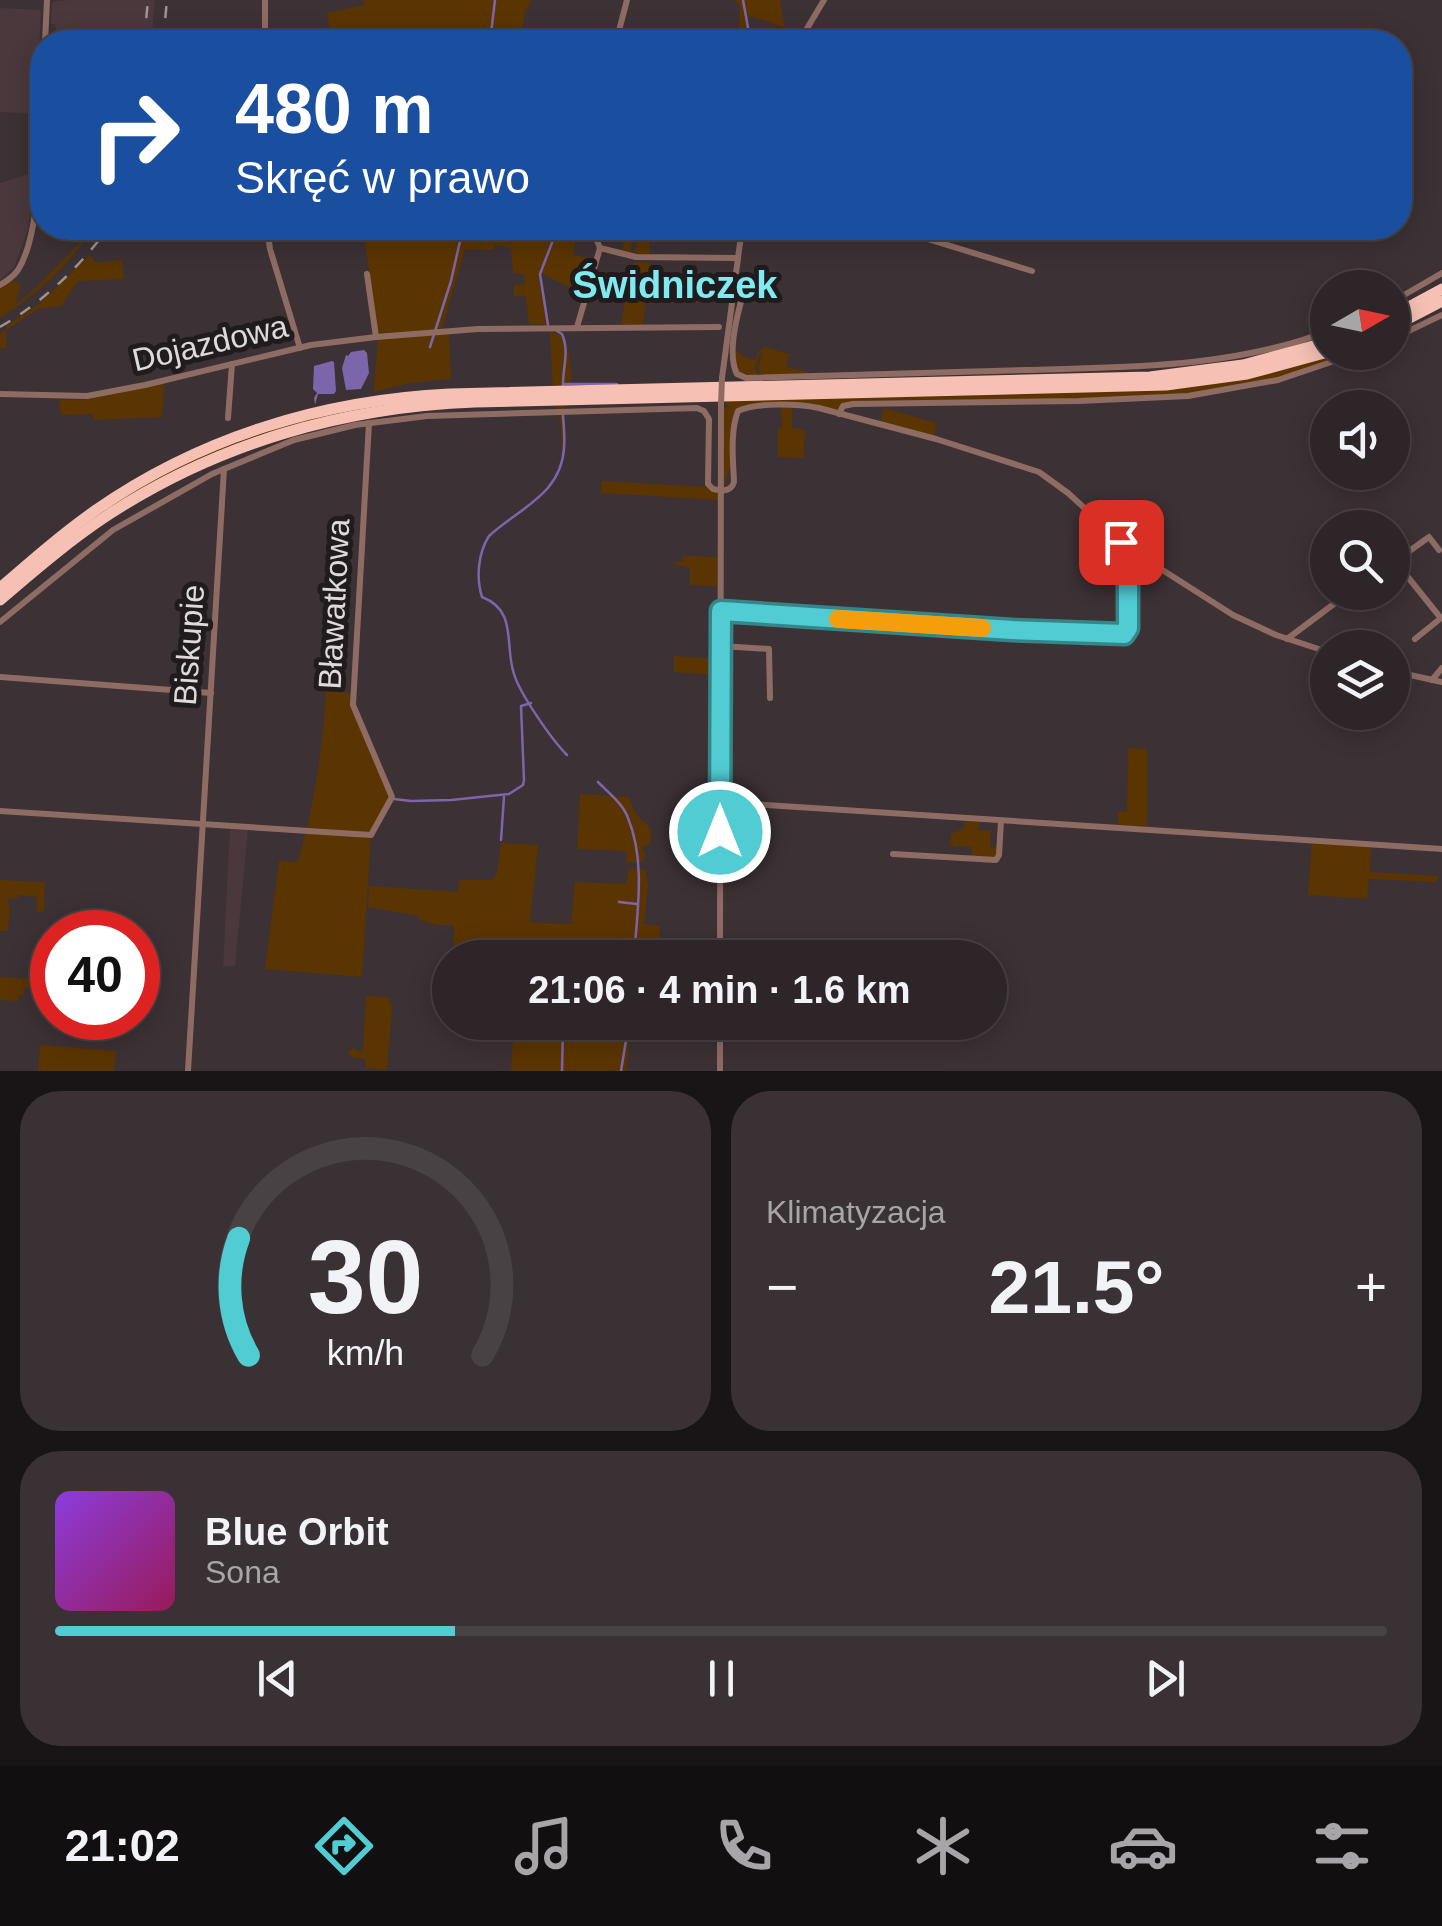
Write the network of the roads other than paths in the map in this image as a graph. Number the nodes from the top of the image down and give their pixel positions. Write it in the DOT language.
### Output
graph roads {
  1 [pos="47,0"];
  2 [pos="265,0"];
  3 [pos="627,0"];
  4 [pos="824,0"];
  5 [pos="46,30"];
  6 [pos="265,30"];
  7 [pos="619,30"];
  8 [pos="806,30"];
  9 [pos="30,237"];
  10 [pos="269,240"];
  11 [pos="597,240"];
  12 [pos="740,240"];
  13 [pos="931,240"];
  14 [pos="600,248"];
  15 [pos="738,258"];
  16 [pos="1032,271"];
  17 [pos="1442,273"];
  18 [pos="367,274"];
  19 [pos="736,278"];
  20 [pos="0,286"];
  21 [pos="1442,290"];
  22 [pos="1410,292"];
  23 [pos="1442,301"];
  24 [pos="1410,307"];
  25 [pos="1442,314"];
  26 [pos="1410,317"];
  27 [pos="577,326"];
  28 [pos="720,327"];
  29 [pos="1410,330"];
  30 [pos="376,337"];
  31 [pos="1310,337"];
  32 [pos="1310,347"];
  33 [pos="300,348"];
  34 [pos="1310,357"];
  35 [pos="232,364"];
  36 [pos="1310,369"];
  37 [pos="0,394"];
  38 [pos="583,395"];
  39 [pos="541,396"];
  40 [pos="839,414"];
  41 [pos="228,418"];
  42 [pos="370,423"];
  43 [pos="224,468"];
  44 [pos="721,490"];
  45 [pos="105,504"];
  46 [pos="1128,548"];
  47 [pos="1439,550"];
  48 [pos="1410,551"];
  49 [pos="1410,581"];
  50 [pos="0,583"];
  51 [pos="0,603"];
  52 [pos="1326,610"];
  53 [pos="721,611"];
  54 [pos="1441,618"];
  55 [pos="0,622"];
  56 [pos="1287,639"];
  57 [pos="1416,639"];
  58 [pos="721,646"];
  59 [pos="1310,646"];
  60 [pos="1442,668"];
  61 [pos="1410,675"];
  62 [pos="0,676"];
  63 [pos="1432,680"];
  64 [pos="1442,682"];
  65 [pos="211,693"];
  66 [pos="770,698"];
  67 [pos="720,802"];
  68 [pos="0,811"];
  69 [pos="1001,820"];
  70 [pos="203,824"];
  71 [pos="1442,848"];
  72 [pos="893,854"];
  73 [pos="720,940"];
  74 [pos="720,1040"];
  75 [pos="188,1071"];
  76 [pos="720,1071"];
  1 -- 5 [label="street"];
  2 -- 6 [label="street"];
  3 -- 7 [label="street"];
  4 -- 8 [label="street"];
  9 -- 20 [label="street"];
  10 -- 33 [label="street"];
  11 -- 14 [label="street"];
  12 -- 15 [label="street"];
  13 -- 16 [label="street"];
  14 -- 15 [label="street"];
  14 -- 27 [label="street"];
  15 -- 19 [label="street"];
  17 -- 22 [label="street"];
  18 -- 30 [label="street"];
  19 -- 31 [label="street"];
  19 -- 44 [label="street, bridge"];
  21 -- 24 [label="highway"];
  23 -- 26 [label="highway"];
  25 -- 29 [label="street"];
  27 -- 28 [label="street, Dojazdowa"];
  27 -- 30 [label="street, Dojazdowa"];
  30 -- 33 [label="street, Dojazdowa"];
  32 -- 38 [label="highway"];
  33 -- 35 [label="street, Dojazdowa"];
  34 -- 38 [label="highway"];
  35 -- 37 [label="street, Dojazdowa"];
  35 -- 41 [label="street"];
  36 -- 40 [label="street"];
  38 -- 39 [label="highway"];
  39 -- 45 [label="highway"];
  39 -- 51 [label="highway"];
  40 -- 44 [label="street"];
  40 -- 46 [label="street"];
  42 -- 43 [label="street"];
  42 -- 44 [label="street"];
  42 -- 70 [label="street, Bławatkowa"];
  43 -- 55 [label="street"];
  43 -- 65 [label="street, Biskupie"];
  44 -- 53 [label="street"];
  45 -- 50 [label="highway"];
  45 -- 50 [label="highway"];
  46 -- 53 [label="street"];
  46 -- 56 [label="street"];
  47 -- 48 [label="street"];
  49 -- 54 [label="street"];
  52 -- 56 [label="street"];
  53 -- 58 [label="street"];
  54 -- 57 [label="street"];
  56 -- 59 [label="street"];
  58 -- 66 [label="street"];
  58 -- 67 [label="street"];
  60 -- 63 [label="street"];
  61 -- 63 [label="street"];
  62 -- 65 [label="street"];
  63 -- 64 [label="street"];
  65 -- 70 [label="street, Biskupie"];
  67 -- 69 [label="street"];
  67 -- 73 [label="street"];
  68 -- 70 [label="street"];
  69 -- 71 [label="street"];
  69 -- 72 [label="street"];
  70 -- 75 [label="street, Biskupie"];
  74 -- 76 [label="street"];
}
